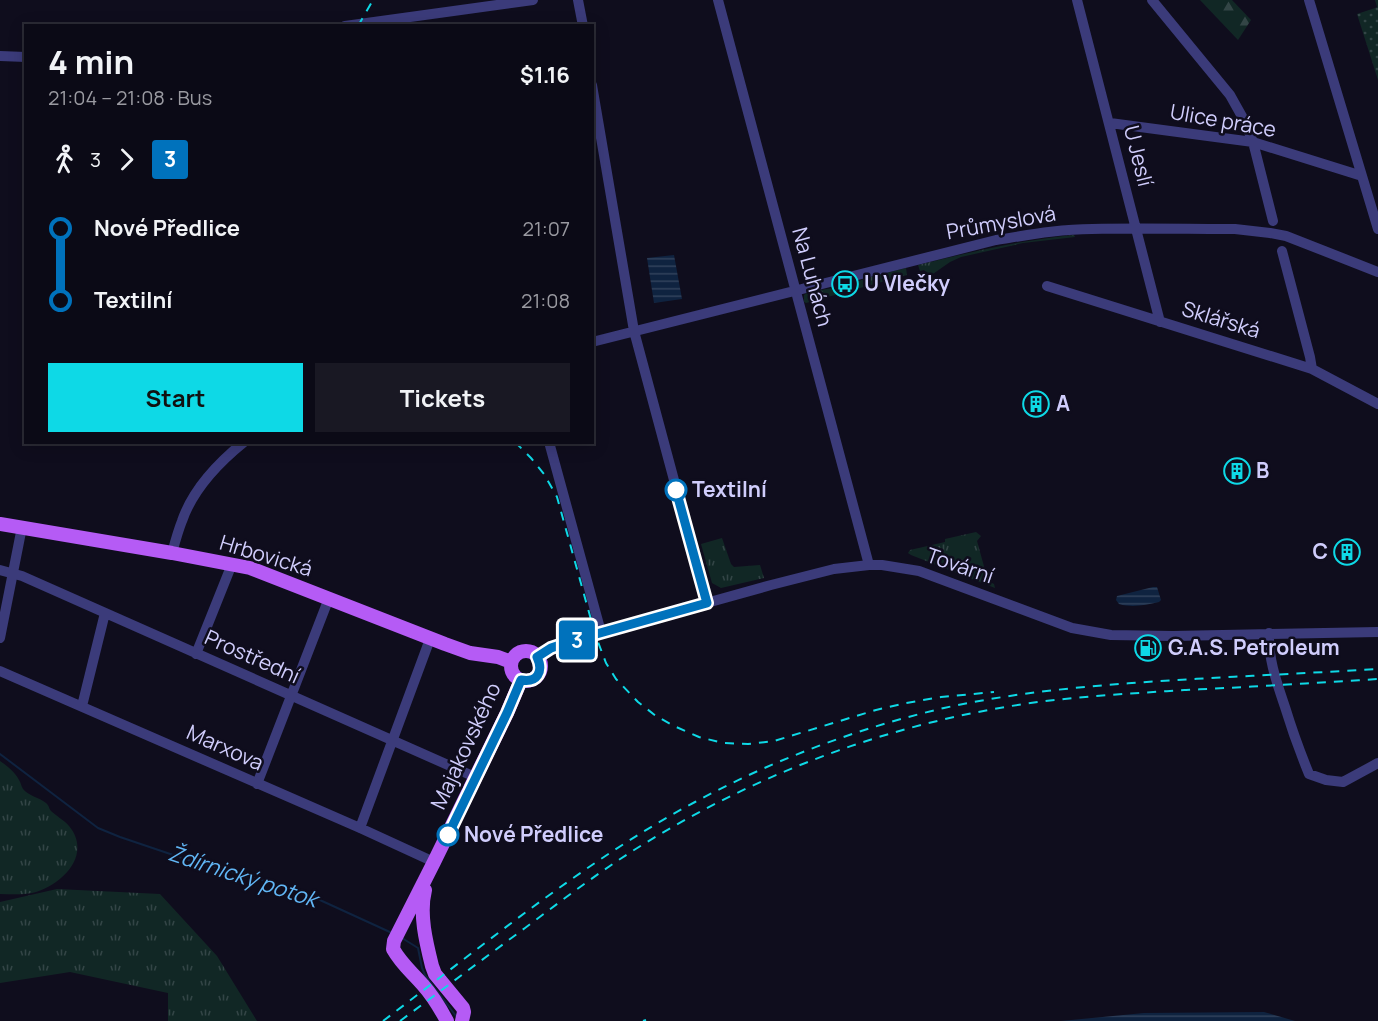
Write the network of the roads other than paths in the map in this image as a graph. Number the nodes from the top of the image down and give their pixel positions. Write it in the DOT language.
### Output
graph roads {
  1 [pos="533,0"];
  2 [pos="578,0"];
  3 [pos="718,0"];
  4 [pos="1077,0"];
  5 [pos="1152,0"];
  6 [pos="1309,0"];
  7 [pos="359,24"];
  8 [pos="583,24"];
  9 [pos="0,56"];
  10 [pos="24,57"];
  11 [pos="594,97"];
  12 [pos="1110,123"];
  13 [pos="1252,142"];
  14 [pos="1362,177"];
  15 [pos="1273,221"];
  16 [pos="1136,229"];
  17 [pos="1378,229"];
  18 [pos="1282,251"];
  19 [pos="1378,272"];
  20 [pos="1047,286"];
  21 [pos="795,291"];
  22 [pos="1160,322"];
  23 [pos="634,331"];
  24 [pos="594,341"];
  25 [pos="1312,369"];
  26 [pos="1378,404"];
  27 [pos="242,444"];
  28 [pos="550,444"];
  29 [pos="0,524"];
  30 [pos="22,527"];
  31 [pos="172,553"];
  32 [pos="232,564"];
  33 [pos="868,565"];
  34 [pos="0,570"];
  35 [pos="14,573"];
  36 [pos="329,598"];
  37 [pos="707,603"];
  38 [pos="105,613"];
  39 [pos="601,632"];
  40 [pos="1378,632"];
  41 [pos="1269,633"];
  42 [pos="0,638"];
  43 [pos="430,639"];
  44 [pos="196,654"];
  45 [pos="537,657"];
  46 [pos="512,662"];
  47 [pos="0,671"];
  48 [pos="521,680"];
  49 [pos="292,695"];
  50 [pos="82,706"];
  51 [pos="393,741"];
  52 [pos="1378,763"];
  53 [pos="475,777"];
  54 [pos="257,784"];
  55 [pos="360,828"];
  56 [pos="434,862"];
  57 [pos="463,1019"];
  58 [pos="447,1021"];
  1 -- 7 [label="street"];
  2 -- 8 [label="street"];
  3 -- 21 [label="street, Na Luhách"];
  4 -- 12 [label="street, U Jeslí"];
  5 -- 13 [label="street"];
  6 -- 14 [label="street"];
  9 -- 10 [label="street"];
  11 -- 23 [label="street"];
  12 -- 13 [label="street, Ulice práce"];
  12 -- 16 [label="street, U Jeslí"];
  13 -- 14 [label="street, Ulice práce"];
  13 -- 15 [label="street"];
  14 -- 17 [label="street"];
  16 -- 19 [label="street, Průmyslová"];
  16 -- 21 [label="street, Průmyslová"];
  16 -- 22 [label="street, U Jeslí"];
  18 -- 25 [label="street"];
  20 -- 22 [label="street, Sklářská"];
  21 -- 23 [label="street, Průmyslová"];
  21 -- 33 [label="street, Na Luhách"];
  22 -- 25 [label="street, Sklářská"];
  23 -- 24 [label="street"];
  23 -- 37 [label="street"];
  25 -- 26 [label="street, Sklářská"];
  27 -- 31 [label="street"];
  28 -- 39 [label="street"];
  29 -- 30 [label="main road, Hrbovická"];
  30 -- 31 [label="main road, Hrbovická"];
  30 -- 35 [label="street"];
  31 -- 32 [label="main road, Hrbovická"];
  32 -- 36 [label="main road, Hrbovická"];
  32 -- 44 [label="street"];
  33 -- 37 [label="street, Tovární"];
  33 -- 41 [label="street, Tovární"];
  34 -- 35 [label="street, Prostřední"];
  35 -- 38 [label="street, Prostřední"];
  35 -- 42 [label="street"];
  36 -- 43 [label="main road, Hrbovická"];
  36 -- 49 [label="street"];
  37 -- 39 [label="street, Tovární"];
  38 -- 44 [label="street, Prostřední"];
  38 -- 50 [label="street"];
  39 -- 45 [label="street, Tovární"];
  40 -- 41 [label="street, Tovární"];
  41 -- 52 [label="street"];
  43 -- 46 [label="main road, Hrbovická"];
  43 -- 51 [label="street"];
  44 -- 49 [label="street, Prostřední"];
  45 -- 46 [label="main road"];
  45 -- 48 [label="main road"];
  46 -- 48 [label="main road"];
  47 -- 50 [label="street, Marxova"];
  48 -- 53 [label="main road, Majakovského"];
  49 -- 51 [label="street, Prostřední"];
  49 -- 54 [label="street"];
  50 -- 54 [label="street, Marxova"];
  51 -- 53 [label="street, Prostřední"];
  51 -- 55 [label="street"];
  53 -- 56 [label="main road, Majakovského"];
  54 -- 55 [label="street, Marxova"];
  55 -- 56 [label="street, Marxova"];
  56 -- 57 [label="main road, Majakovského"];
  56 -- 58 [label="main road, Majakovského"];
}
